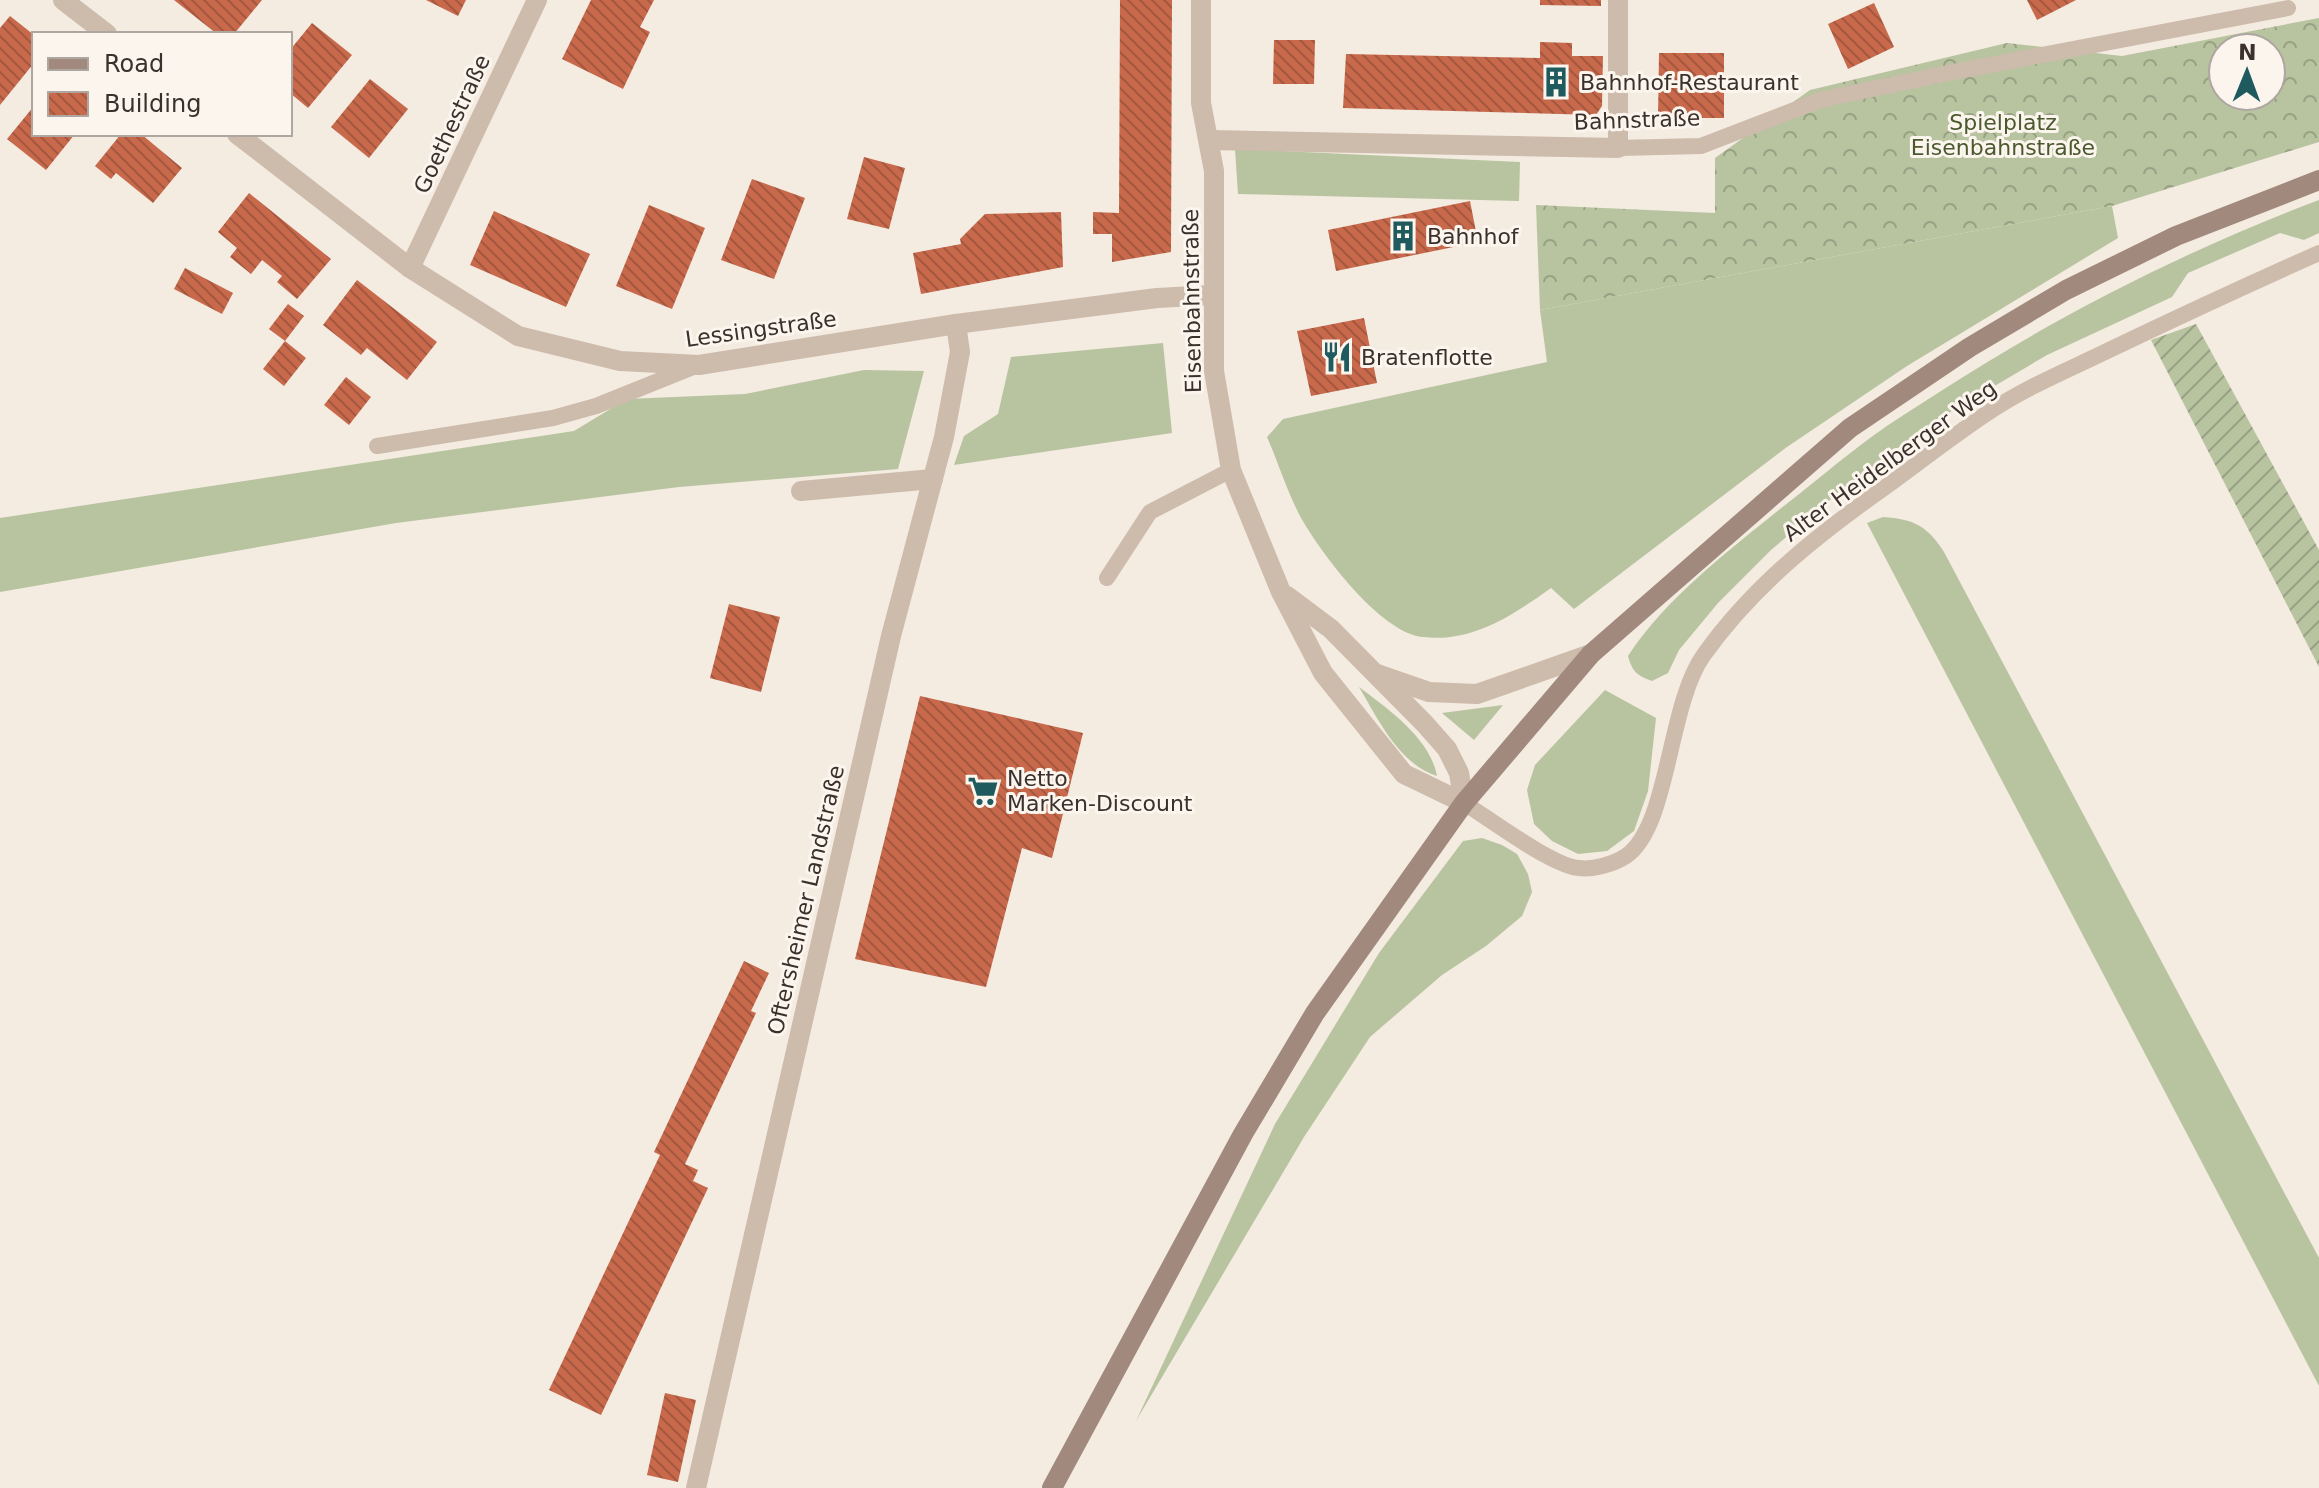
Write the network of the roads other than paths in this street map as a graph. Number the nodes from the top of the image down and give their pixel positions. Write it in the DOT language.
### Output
graph roads {
  1 [pos="63,0"];
  2 [pos="537,0"];
  3 [pos="1201,0"];
  4 [pos="1618,0"];
  5 [pos="2288,8"];
  6 [pos="104,32"];
  7 [pos="240,136"];
  8 [pos="1210,140"];
  9 [pos="1618,148"];
  10 [pos="2319,180"];
  11 [pos="2319,253"];
  12 [pos="410,268"];
  13 [pos="1213,295"];
  14 [pos="956,324"];
  15 [pos="699,365"];
  16 [pos="377,446"];
  17 [pos="1231,470"];
  18 [pos="933,479"];
  19 [pos="801,491"];
  20 [pos="1107,578"];
  21 [pos="1281,592"];
  22 [pos="1591,654"];
  23 [pos="1371,672"];
  24 [pos="1464,803"];
  25 [pos="696,1488"];
  26 [pos="1052,1488"];
  1 -- 6 [label="street"];
  2 -- 12 [label="street, Goethestraße"];
  3 -- 8 [label="street, Eisenbahnstraße"];
  4 -- 9 [label="street"];
  5 -- 9 [label="lane, Bahnstraße"];
  7 -- 12 [label="street, Lessingstraße"];
  8 -- 9 [label="street, Bahnstraße"];
  8 -- 13 [label="street, Eisenbahnstraße"];
  10 -- 22 [label="main road"];
  11 -- 24 [label="lane, Alter Heidelberger Weg"];
  12 -- 15 [label="street, Lessingstraße"];
  13 -- 14 [label="street, Lessingstraße"];
  13 -- 17 [label="street, Eisenbahnstraße"];
  14 -- 15 [label="street, Lessingstraße"];
  14 -- 18 [label="street, Oftersheimer Landstraße"];
  15 -- 16 [label="lane"];
  17 -- 20 [label="lane"];
  17 -- 21 [label="street, Eisenbahnstraße"];
  18 -- 19 [label="street"];
  18 -- 25 [label="street, Oftersheimer Landstraße"];
  21 -- 23 [label="street"];
  21 -- 24 [label="street, Eisenbahnstraße"];
  22 -- 23 [label="street"];
  22 -- 24 [label="main road"];
  23 -- 24 [label="street"];
  24 -- 26 [label="main road"];
}
